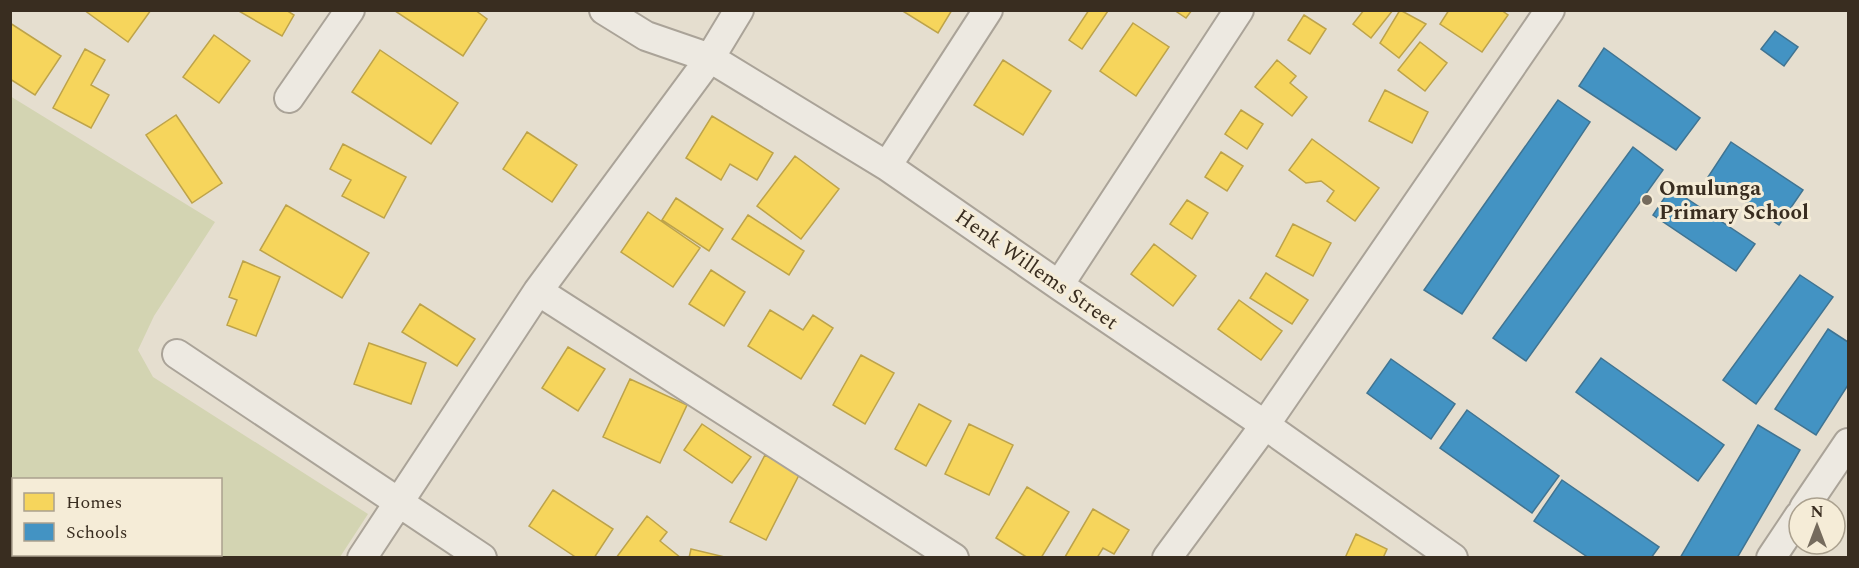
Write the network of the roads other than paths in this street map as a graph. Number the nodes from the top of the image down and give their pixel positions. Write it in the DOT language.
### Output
graph roads {
  1 [pos="350,10"];
  2 [pos="604,10"];
  3 [pos="739,10"];
  4 [pos="988,10"];
  5 [pos="1239,10"];
  6 [pos="1550,10"];
  7 [pos="710,58"];
  8 [pos="289,98"];
  9 [pos="887,166"];
  10 [pos="1059,285"];
  11 [pos="538,291"];
  12 [pos="177,354"];
  13 [pos="1265,425"];
  14 [pos="1848,443"];
  15 [pos="1812,496"];
  16 [pos="398,502"];
  17 [pos="1787,534"];
  18 [pos="362,558"];
  19 [pos="482,558"];
  20 [pos="954,558"];
  21 [pos="1167,558"];
  22 [pos="1453,558"];
  23 [pos="1771,558"];
  1 -- 8 [label="street"];
  2 -- 7 [label="street, Henk Willems Street"];
  3 -- 7 [label="street"];
  4 -- 9 [label="street"];
  5 -- 10 [label="street"];
  6 -- 13 [label="street"];
  7 -- 9 [label="street, Henk Willems Street"];
  7 -- 11 [label="street"];
  9 -- 10 [label="street, Henk Willems Street"];
  10 -- 13 [label="street, Henk Willems Street"];
  11 -- 16 [label="street"];
  11 -- 20 [label="street"];
  12 -- 16 [label="street"];
  13 -- 21 [label="street"];
  13 -- 22 [label="street, Henk Willems Street"];
  14 -- 15 [label="street"];
  16 -- 18 [label="street"];
  16 -- 19 [label="street"];
  17 -- 23 [label="street"];
}
